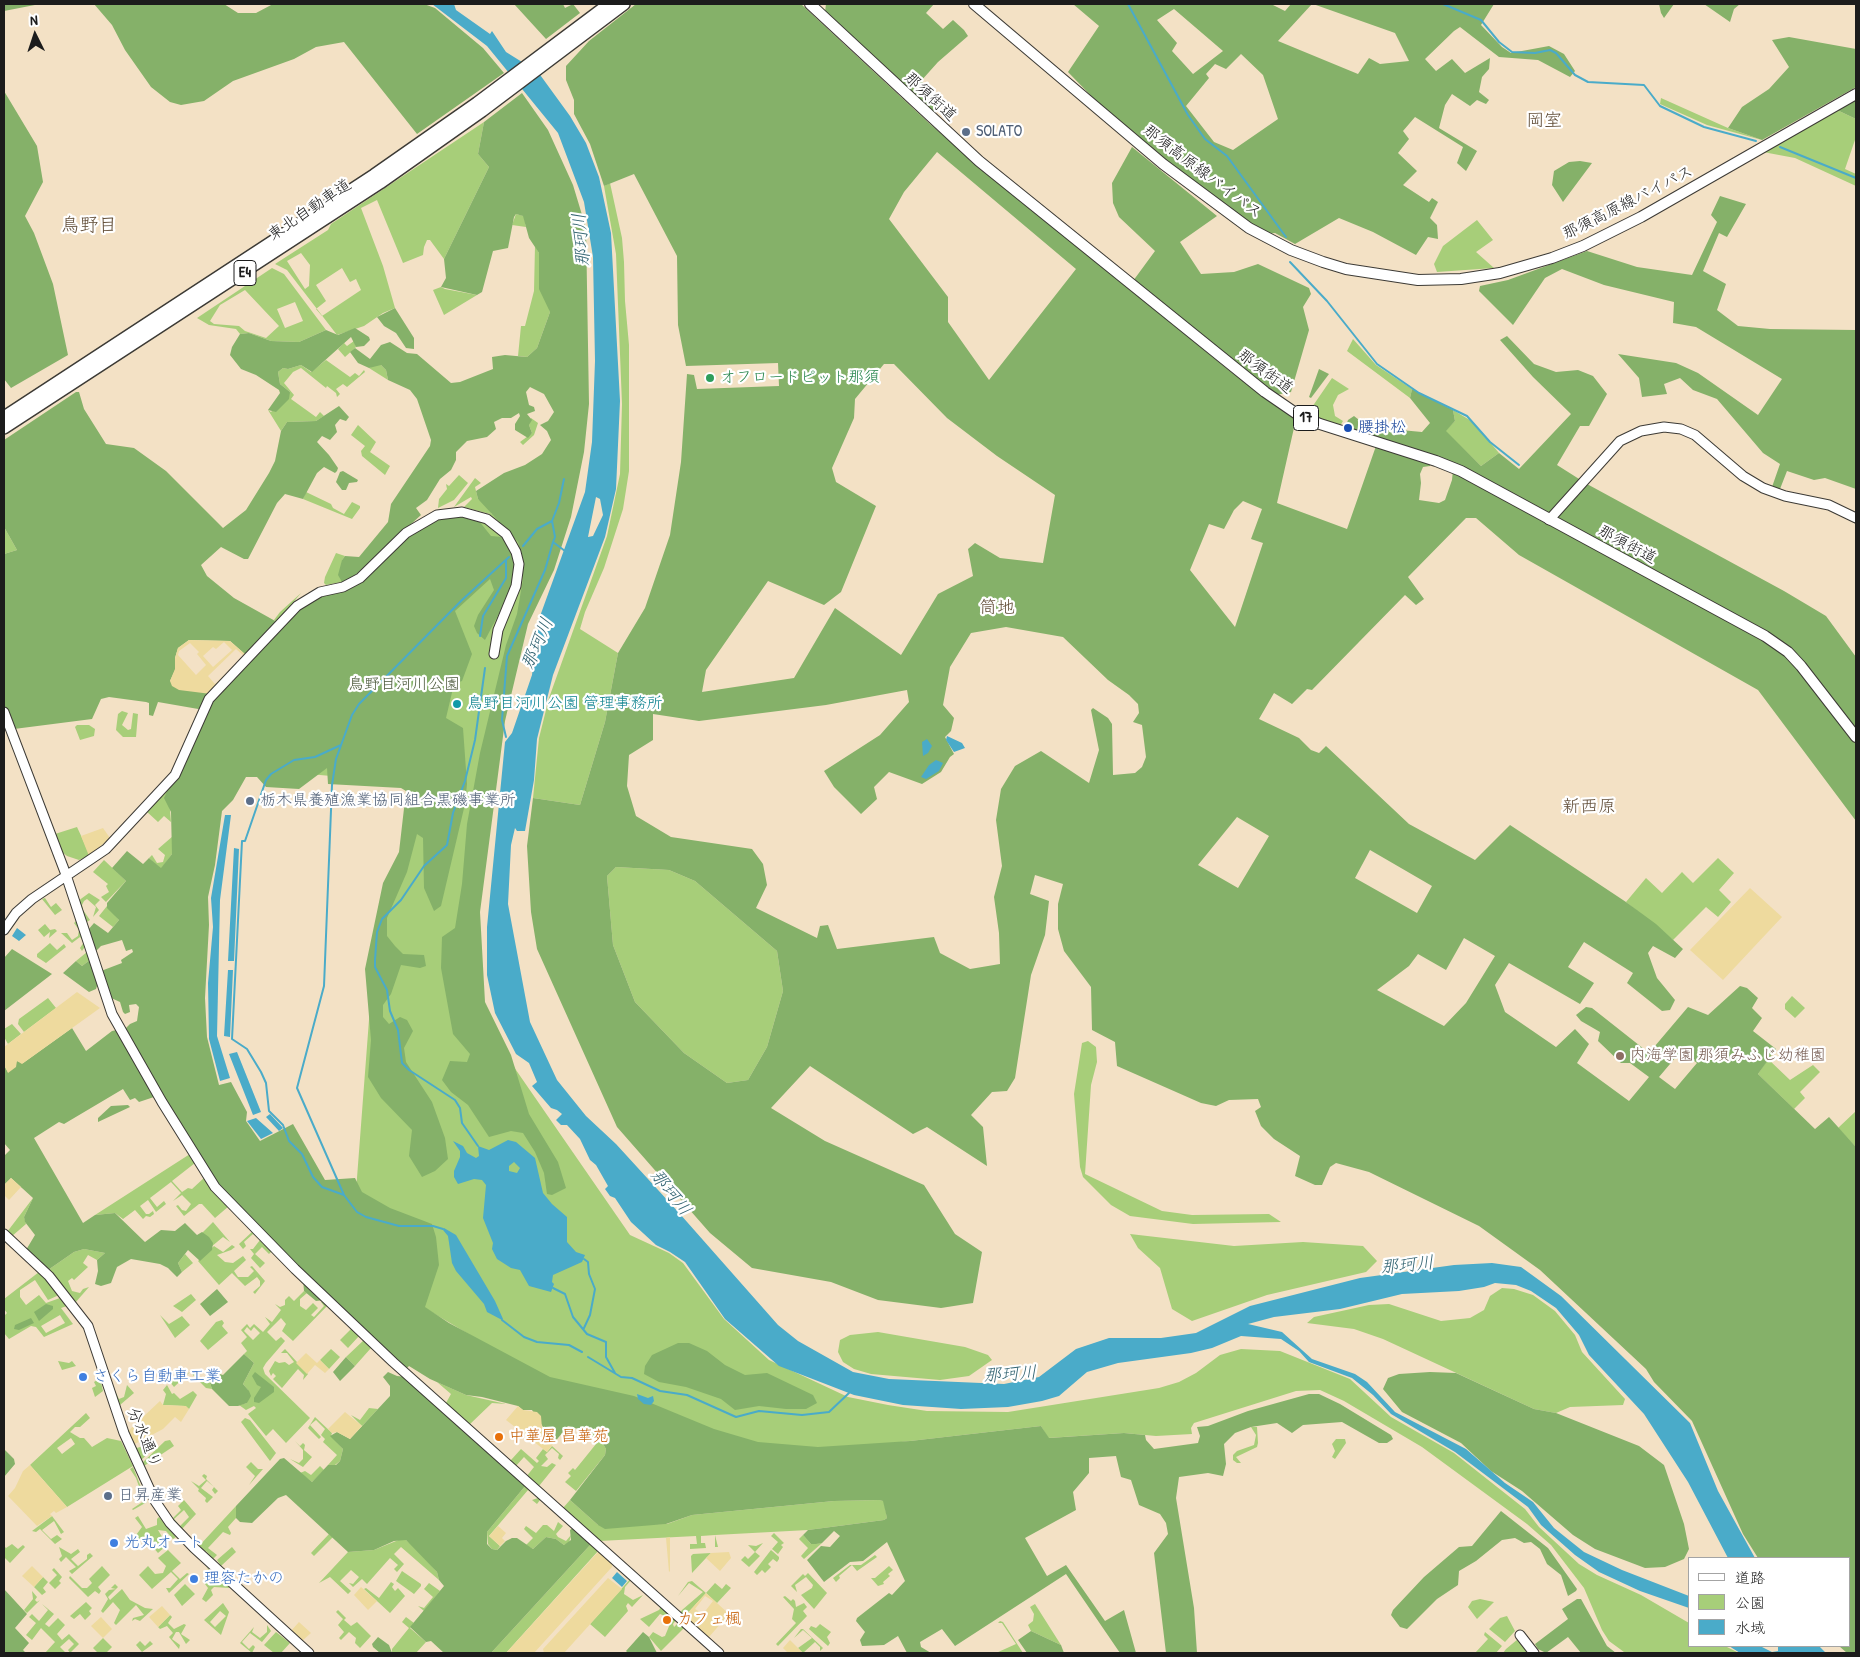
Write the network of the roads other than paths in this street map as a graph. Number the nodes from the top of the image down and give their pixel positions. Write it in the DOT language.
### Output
graph roads {
  1 [pos="609,4"];
  2 [pos="624,4"];
  3 [pos="811,4"];
  4 [pos="974,4"];
  5 [pos="575,36"];
  6 [pos="1856,94"];
  7 [pos="480,107"];
  8 [pos="4,417"];
  9 [pos="4,428"];
  10 [pos="1856,518"];
  11 [pos="1549,520"];
  12 [pos="494,654"];
  13 [pos="4,712"];
  14 [pos="1856,737"];
  15 [pos="66,877"];
  16 [pos="4,930"];
  17 [pos="4,1234"];
  18 [pos="1520,1635"];
  19 [pos="309,1653"];
  20 [pos="719,1653"];
  21 [pos="1534,1653"];
  1 -- 5 [label="highway, 東北自動車道 / E4"];
  2 -- 5 [label="highway, 東北自動車道 / E4"];
  3 -- 11 [label="main road, 那須街道 / 17"];
  4 -- 6 [label="main road, 那須高原線バイパス"];
  5 -- 7 [label="highway, 東北自動車道 / E4"];
  7 -- 8 [label="highway, 東北自動車道 / E4"];
  7 -- 9 [label="highway, 東北自動車道 / E4"];
  10 -- 11 [label="street"];
  11 -- 14 [label="main road, 那須街道 / 17"];
  12 -- 15 [label="street"];
  13 -- 15 [label="street"];
  15 -- 16 [label="street"];
  15 -- 20 [label="street"];
  17 -- 19 [label="street, 分水通り"];
  18 -- 21 [label="street"];
}
